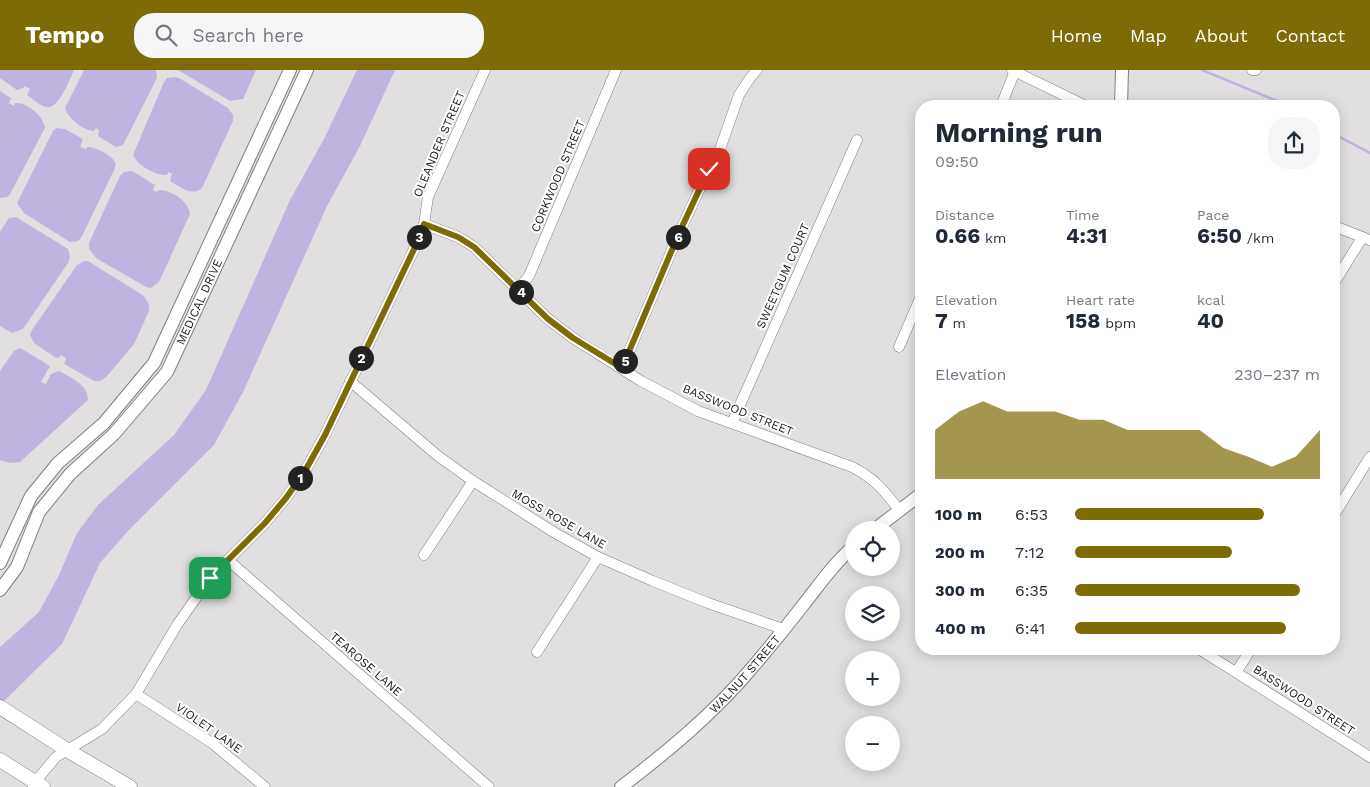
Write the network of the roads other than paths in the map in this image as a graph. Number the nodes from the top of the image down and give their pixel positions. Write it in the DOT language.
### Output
graph roads {
  1 [pos="290,70"];
  2 [pos="307,70"];
  3 [pos="485,70"];
  4 [pos="616,70"];
  5 [pos="757,70"];
  6 [pos="1122,70"];
  7 [pos="1013,71"];
  8 [pos="1003,100"];
  9 [pos="1073,100"];
  10 [pos="1122,100"];
  11 [pos="857,140"];
  12 [pos="424,224"];
  13 [pos="1340,228"];
  14 [pos="1366,239"];
  15 [pos="1340,275"];
  16 [pos="518,289"];
  17 [pos="915,310"];
  18 [pos="899,347"];
  19 [pos="622,368"];
  20 [pos="350,381"];
  21 [pos="732,423"];
  22 [pos="1370,457"];
  23 [pos="473,481"];
  24 [pos="31,496"];
  25 [pos="915,498"];
  26 [pos="46,503"];
  27 [pos="1340,505"];
  28 [pos="898,510"];
  29 [pos="885,521"];
  30 [pos="424,555"];
  31 [pos="845,555"];
  32 [pos="598,557"];
  33 [pos="228,560"];
  34 [pos="0,564"];
  35 [pos="0,590"];
  36 [pos="784,629"];
  37 [pos="536,652"];
  38 [pos="1209,655"];
  39 [pos="1247,655"];
  40 [pos="1237,672"];
  41 [pos="136,694"];
  42 [pos="1,708"];
  43 [pos="67,750"];
  44 [pos="1370,757"];
  45 [pos="0,760"];
  46 [pos="37,785"];
  47 [pos="130,787"];
  48 [pos="265,787"];
  49 [pos="489,787"];
  50 [pos="621,787"];
  1 -- 24 [label="street, MEDICAL DRIVE"];
  2 -- 26 [label="street, MEDICAL DRIVE"];
  3 -- 12 [label="street, OLEANDER STREET"];
  4 -- 16 [label="street, CORKWOOD STREET"];
  5 -- 19 [label="street"];
  6 -- 10 [label="street"];
  7 -- 8 [label="street"];
  7 -- 9 [label="street"];
  11 -- 21 [label="street, SWEETGUM COURT"];
  12 -- 16 [label="street, BASSWOOD STREET"];
  12 -- 20 [label="street, OLEANDER STREET"];
  13 -- 14 [label="street"];
  14 -- 15 [label="street"];
  16 -- 19 [label="street, BASSWOOD STREET"];
  17 -- 18 [label="street"];
  19 -- 21 [label="street, BASSWOOD STREET"];
  20 -- 23 [label="street, MOSS ROSE LANE"];
  20 -- 33 [label="street, OLEANDER STREET"];
  21 -- 28 [label="street, BASSWOOD STREET"];
  22 -- 27 [label="street"];
  23 -- 30 [label="street"];
  23 -- 32 [label="street, MOSS ROSE LANE"];
  24 -- 26 [label="street"];
  24 -- 34 [label="street, MEDICAL DRIVE"];
  25 -- 28 [label="street"];
  26 -- 35 [label="street, MEDICAL DRIVE"];
  28 -- 29 [label="street"];
  31 -- 36 [label="street, WALNUT STREET"];
  32 -- 36 [label="street, MOSS ROSE LANE"];
  32 -- 37 [label="street"];
  33 -- 41 [label="street, OLEANDER STREET"];
  33 -- 49 [label="street, TEAROSE LANE"];
  36 -- 50 [label="street, WALNUT STREET"];
  38 -- 40 [label="street, BASSWOOD STREET"];
  39 -- 40 [label="street"];
  40 -- 44 [label="street, BASSWOOD STREET"];
  41 -- 43 [label="street, OLEANDER STREET"];
  41 -- 48 [label="street, VIOLET LANE"];
  42 -- 43 [label="main road"];
  43 -- 46 [label="street, OLEANDER STREET"];
  43 -- 47 [label="main road"];
  45 -- 46 [label="main road"];
}
